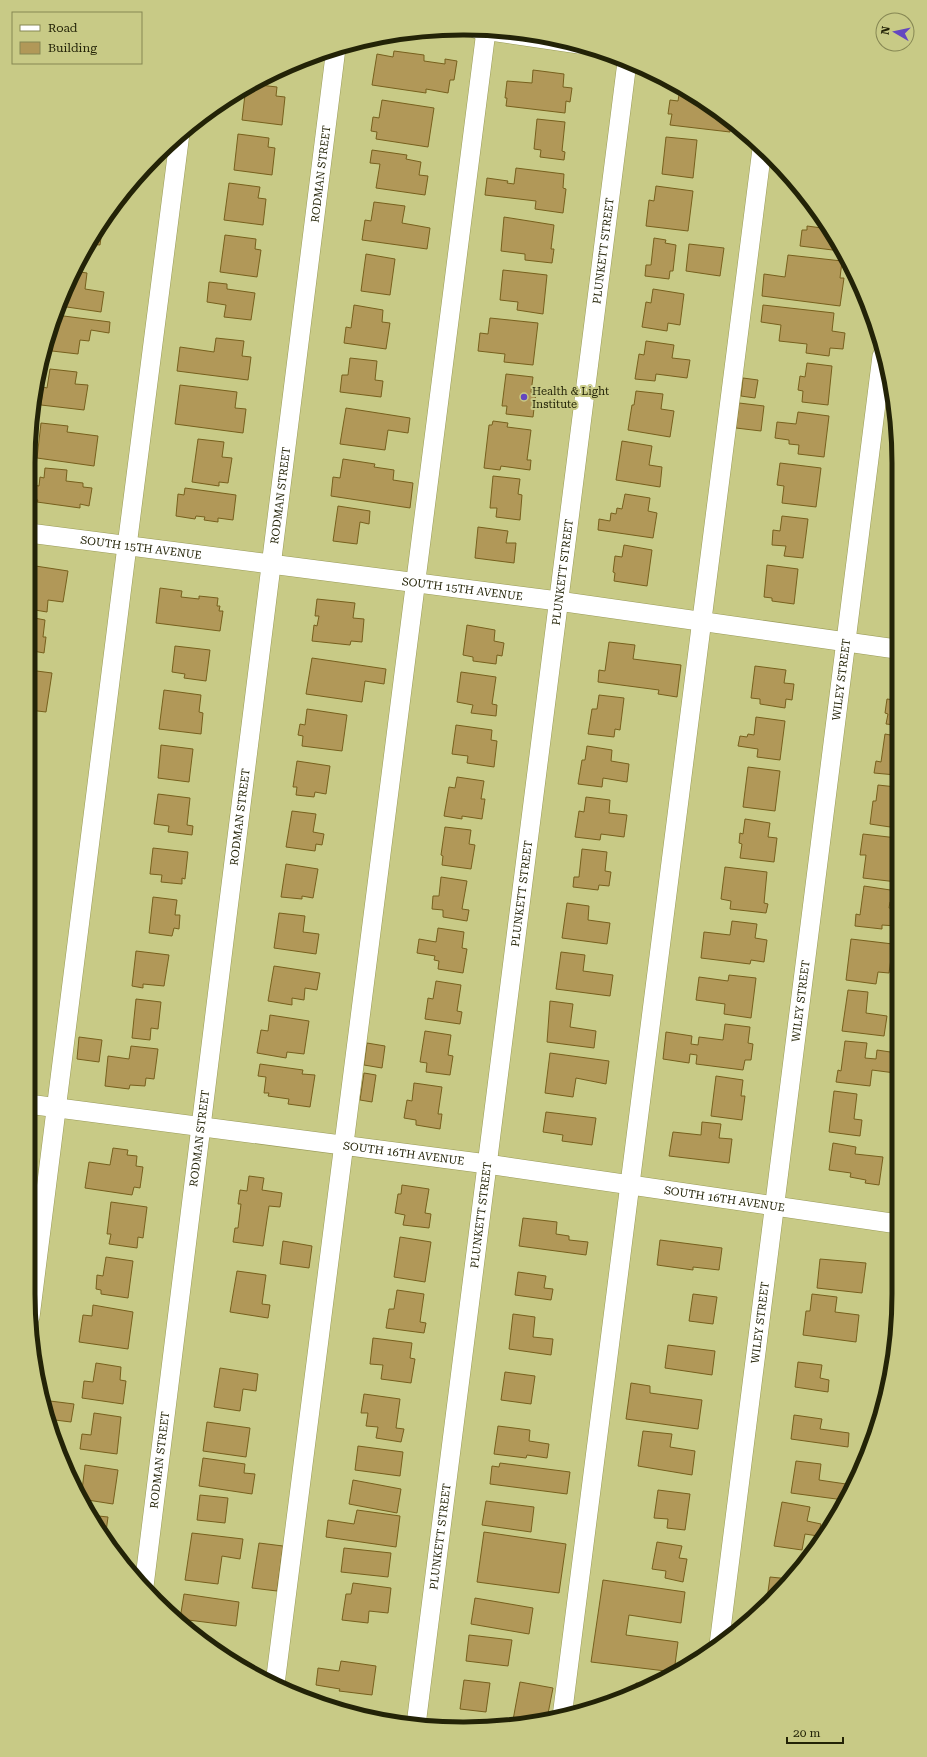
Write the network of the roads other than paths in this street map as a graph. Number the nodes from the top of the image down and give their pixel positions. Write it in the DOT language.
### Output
graph roads {
  1 [pos="481,36"];
  2 [pos="335,55"];
  3 [pos="626,68"];
  4 [pos="179,143"];
  5 [pos="761,156"];
  6 [pos="881,367"];
  7 [pos="35,534"];
  8 [pos="127,546"];
  9 [pos="272,564"];
  10 [pos="415,583"];
  11 [pos="558,601"];
  12 [pos="702,622"];
  13 [pos="845,642"];
  14 [pos="892,648"];
  15 [pos="35,1105"];
  16 [pos="57,1108"];
  17 [pos="200,1125"];
  18 [pos="343,1144"];
  19 [pos="487,1164"];
  20 [pos="630,1185"];
  21 [pos="775,1207"];
  22 [pos="892,1223"];
  23 [pos="35,1278"];
  24 [pos="145,1580"];
  25 [pos="720,1636"];
  26 [pos="276,1679"];
  27 [pos="563,1710"];
  28 [pos="417,1719"];
  1 -- 10 [label="street"];
  2 -- 9 [label="street, RODMAN STREET"];
  3 -- 11 [label="street, PLUNKETT STREET"];
  4 -- 8 [label="street"];
  5 -- 12 [label="street"];
  6 -- 13 [label="street, WILEY STREET"];
  7 -- 8 [label="street, SOUTH 15TH AVENUE"];
  8 -- 9 [label="street, SOUTH 15TH AVENUE"];
  8 -- 16 [label="street"];
  9 -- 10 [label="street, SOUTH 15TH AVENUE"];
  9 -- 17 [label="street, RODMAN STREET"];
  10 -- 11 [label="street, SOUTH 15TH AVENUE"];
  10 -- 18 [label="street"];
  11 -- 12 [label="street, SOUTH 15TH AVENUE"];
  11 -- 19 [label="street, PLUNKETT STREET"];
  12 -- 13 [label="street, SOUTH 15TH AVENUE"];
  12 -- 20 [label="street"];
  13 -- 14 [label="street, SOUTH 15TH AVENUE"];
  13 -- 21 [label="street, WILEY STREET"];
  15 -- 16 [label="street, SOUTH 16TH AVENUE"];
  16 -- 17 [label="street, SOUTH 16TH AVENUE"];
  16 -- 23 [label="street"];
  17 -- 18 [label="street, SOUTH 16TH AVENUE"];
  17 -- 24 [label="street, RODMAN STREET"];
  18 -- 19 [label="street, SOUTH 16TH AVENUE"];
  18 -- 26 [label="street"];
  19 -- 20 [label="street, SOUTH 16TH AVENUE"];
  19 -- 28 [label="street, PLUNKETT STREET"];
  20 -- 21 [label="street, SOUTH 16TH AVENUE"];
  20 -- 27 [label="street"];
  21 -- 22 [label="street, SOUTH 16TH AVENUE"];
  21 -- 25 [label="street, WILEY STREET"];
}
